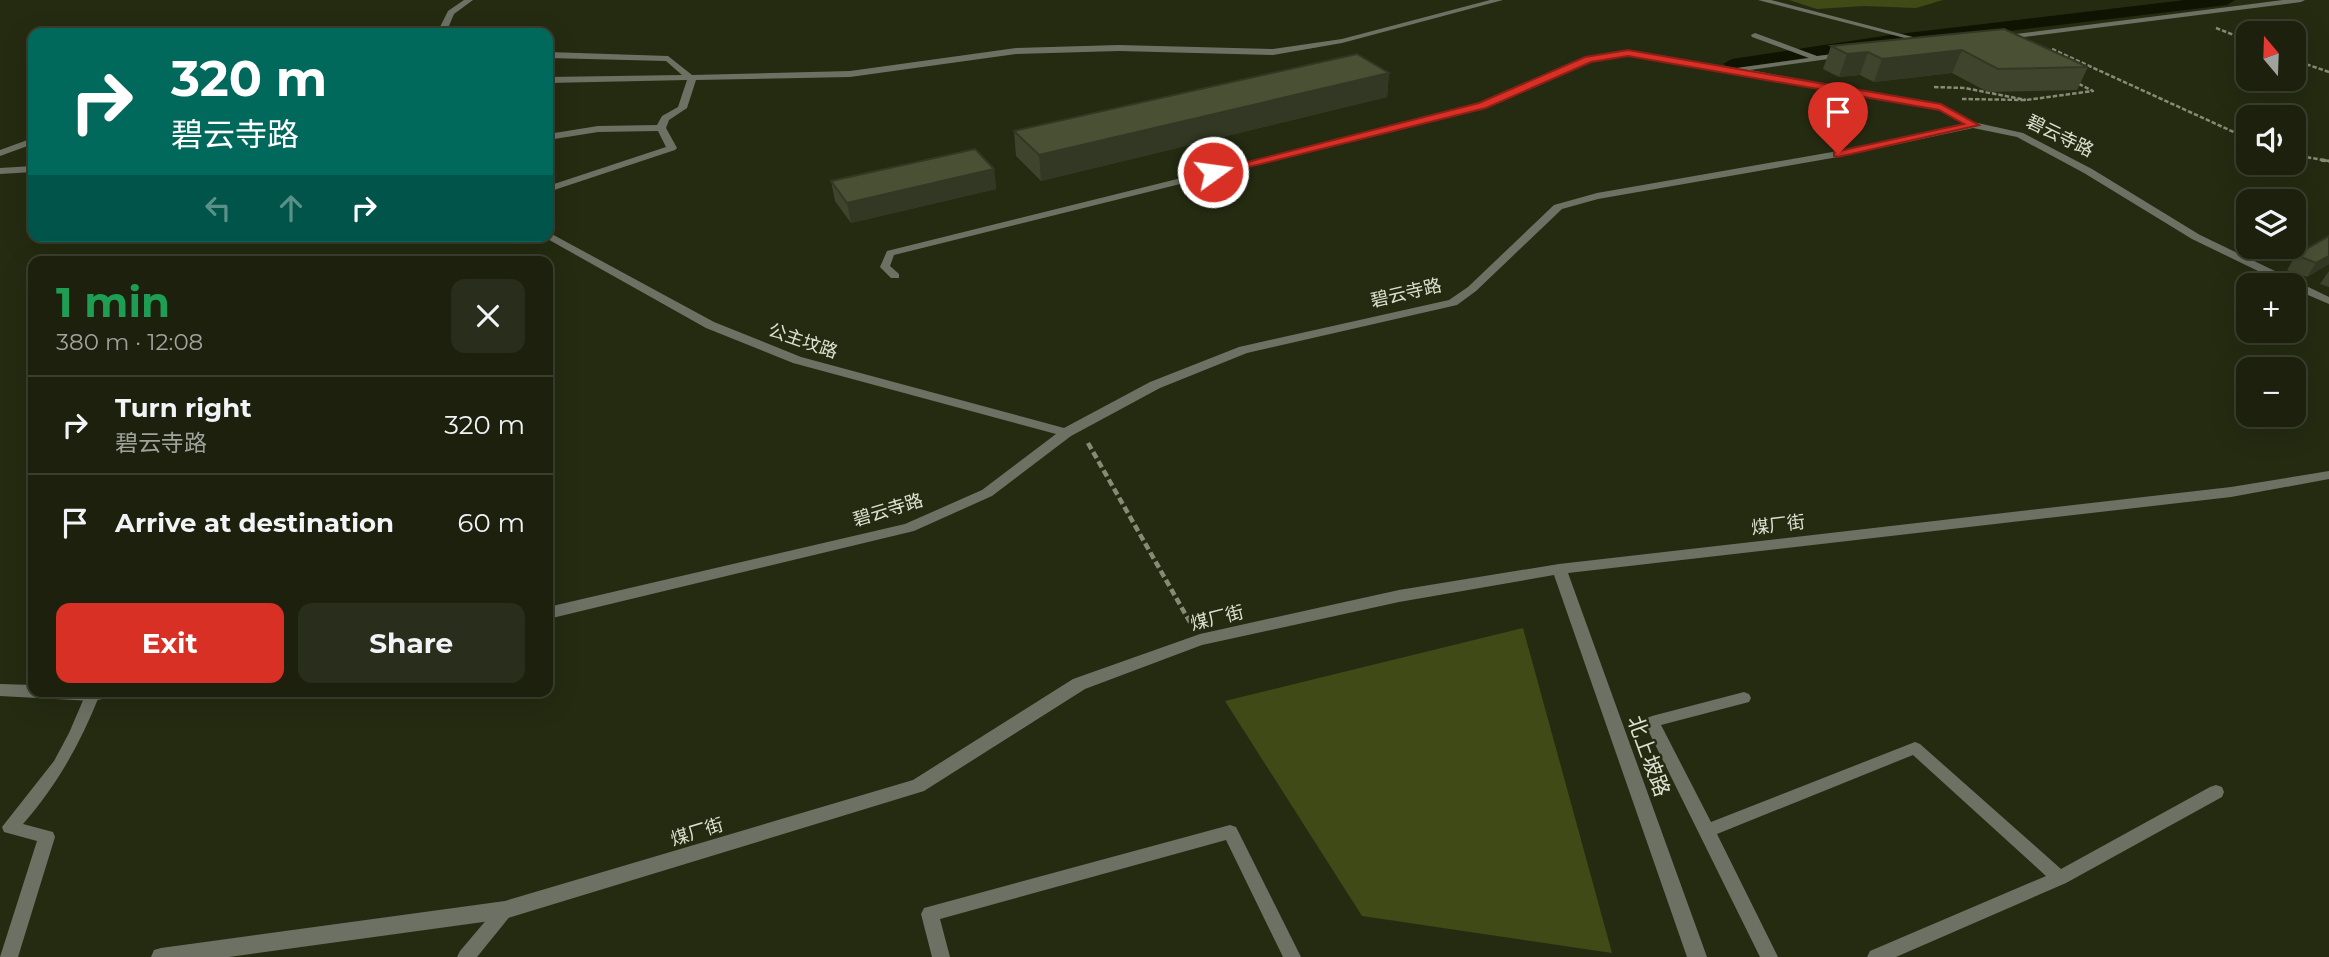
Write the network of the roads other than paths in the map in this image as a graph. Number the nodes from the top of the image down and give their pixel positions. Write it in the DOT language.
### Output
graph roads {
  1 [pos="469,0"];
  2 [pos="1499,0"];
  3 [pos="1762,0"];
  4 [pos="2301,0"];
  5 [pos="443,28"];
  6 [pos="1755,35"];
  7 [pos="1987,39"];
  8 [pos="1941,44"];
  9 [pos="1612,47"];
  10 [pos="1913,47"];
  11 [pos="1628,53"];
  12 [pos="1859,53"];
  13 [pos="553,55"];
  14 [pos="1818,58"];
  15 [pos="1735,70"];
  16 [pos="692,79"];
  17 [pos="553,80"];
  18 [pos="1973,125"];
  19 [pos="661,128"];
  20 [pos="553,136"];
  21 [pos="28,143"];
  22 [pos="0,153"];
  23 [pos="28,169"];
  24 [pos="0,171"];
  25 [pos="553,187"];
  26 [pos="553,238"];
  27 [pos="895,276"];
  28 [pos="2329,301"];
  29 [pos="1066,433"];
  30 [pos="2329,475"];
  31 [pos="1559,569"];
  32 [pos="553,612"];
  33 [pos="0,690"];
  34 [pos="28,691"];
  35 [pos="99,697"];
  36 [pos="1744,698"];
  37 [pos="2216,792"];
  38 [pos="1707,831"];
  39 [pos="2060,878"];
  40 [pos="505,910"];
  41 [pos="9,957"];
  42 [pos="161,957"];
  43 [pos="466,957"];
  44 [pos="941,957"];
  45 [pos="1292,957"];
  46 [pos="1697,957"];
  47 [pos="1769,957"];
  48 [pos="1876,957"];
  1 -- 5 [label="street"];
  2 -- 16 [label="street"];
  3 -- 8 [label="street"];
  4 -- 7 [label="street"];
  6 -- 14 [label="lane"];
  8 -- 10 [label="lane"];
  9 -- 11 [label="lane"];
  11 -- 15 [label="lane"];
  11 -- 27 [label="lane"];
  12 -- 14 [label="lane"];
  13 -- 16 [label="street"];
  14 -- 15 [label="lane"];
  15 -- 18 [label="lane"];
  16 -- 17 [label="street"];
  16 -- 19 [label="street"];
  18 -- 28 [label="street, 碧云寺路"];
  18 -- 29 [label="street, 碧云寺路"];
  19 -- 20 [label="street"];
  19 -- 25 [label="street"];
  21 -- 22 [label="street"];
  23 -- 24 [label="street"];
  26 -- 29 [label="street, 公主坟路"];
  29 -- 32 [label="street, 碧云寺路"];
  30 -- 31 [label="street, 煤厂街"];
  31 -- 40 [label="street, 煤厂街"];
  31 -- 46 [label="street, 北上坡路"];
  33 -- 34 [label="street"];
  35 -- 41 [label="lane"];
  36 -- 38 [label="lane"];
  37 -- 39 [label="lane"];
  38 -- 39 [label="lane"];
  38 -- 47 [label="lane"];
  39 -- 48 [label="lane"];
  40 -- 42 [label="street, 煤厂街"];
  40 -- 43 [label="lane"];
  44 -- 45 [label="lane"];
}
